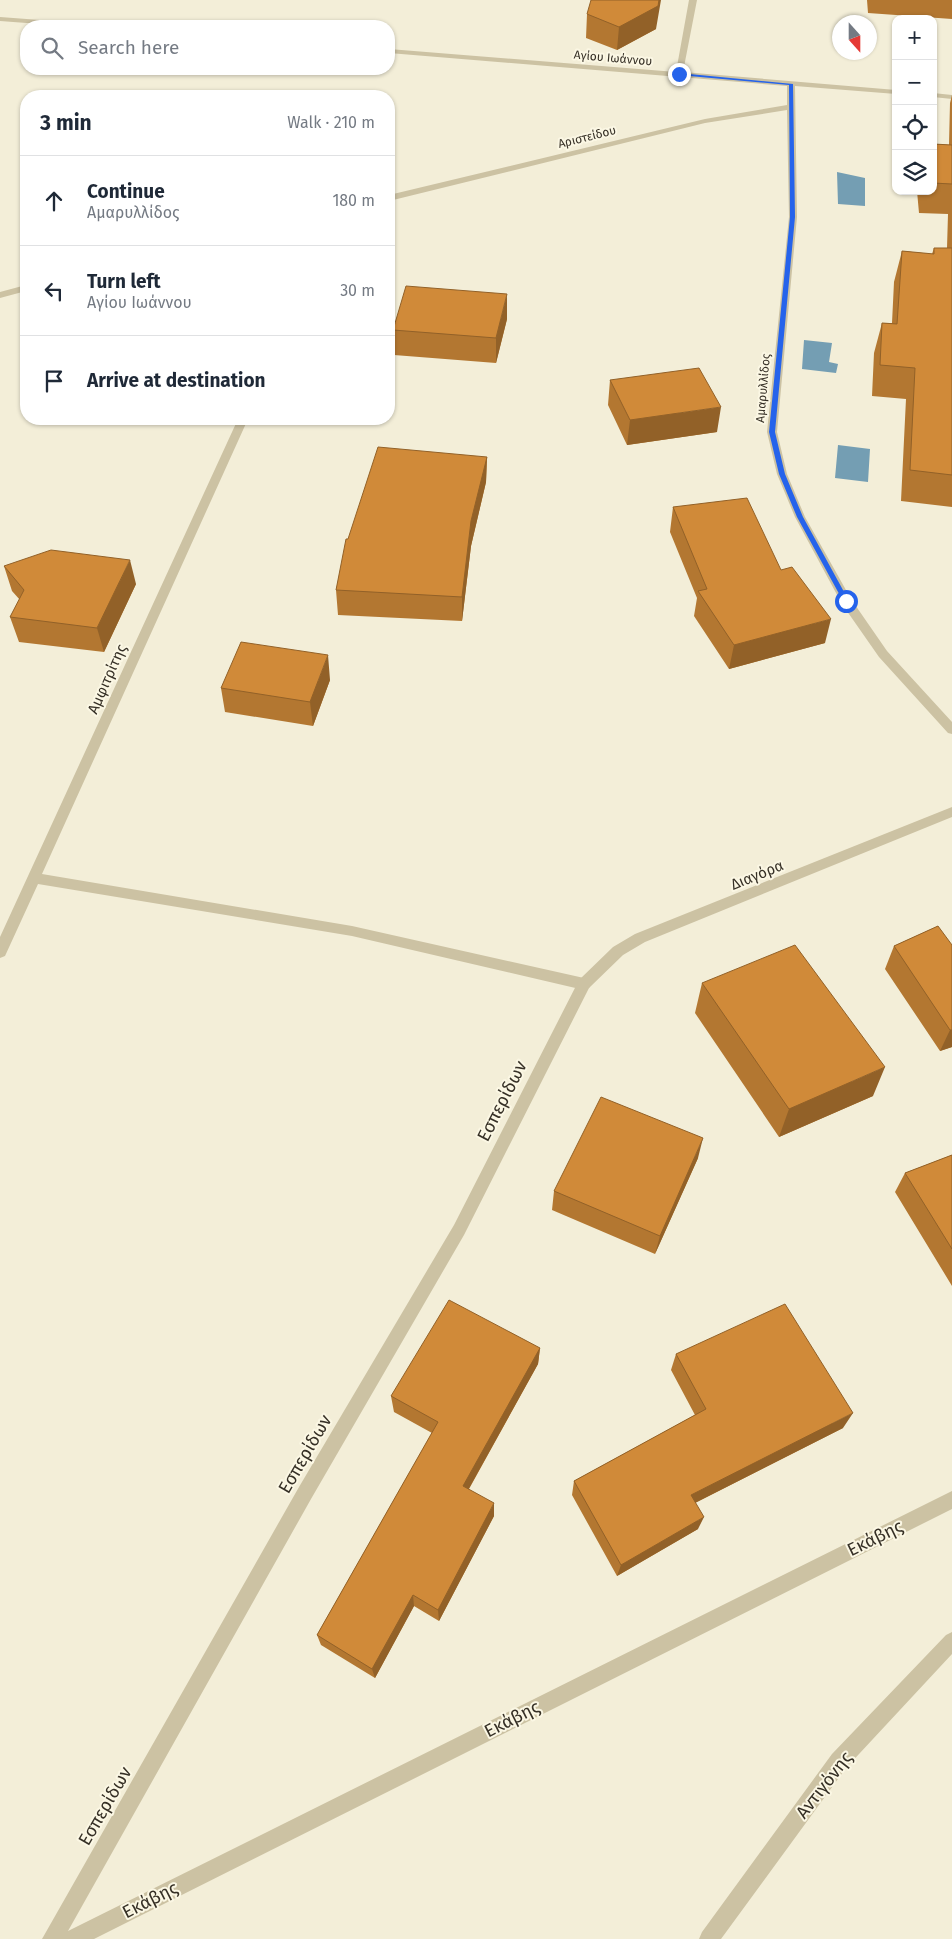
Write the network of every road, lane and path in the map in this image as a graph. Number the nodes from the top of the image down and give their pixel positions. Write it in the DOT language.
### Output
graph roads {
  1 [pos="693,0"];
  2 [pos="0,18"];
  3 [pos="23,20"];
  4 [pos="395,51"];
  5 [pos="679,74"];
  6 [pos="791,84"];
  7 [pos="892,92"];
  8 [pos="937,95"];
  9 [pos="952,96"];
  10 [pos="792,107"];
  11 [pos="395,197"];
  12 [pos="20,290"];
  13 [pos="0,295"];
  14 [pos="240,425"];
  15 [pos="952,730"];
  16 [pos="952,812"];
  17 [pos="34,878"];
  18 [pos="0,952"];
  19 [pos="584,984"];
  20 [pos="952,1500"];
  21 [pos="952,1641"];
  22 [pos="52,1939"];
  23 [pos="73,1939"];
  24 [pos="709,1939"];
  1 -- 5 [label="street"];
  2 -- 3 [label="street"];
  4 -- 5 [label="street, Αγίου Ιωάννου"];
  5 -- 6 [label="street, Αγίου Ιωάννου"];
  6 -- 7 [label="street, Αγίου Ιωάννου"];
  6 -- 10 [label="street, Αμαρυλλίδος"];
  8 -- 9 [label="street"];
  10 -- 11 [label="street, Αριστείδου"];
  10 -- 15 [label="street, Αμαρυλλίδος"];
  12 -- 13 [label="street"];
  14 -- 17 [label="street, Αμφιτρίτης"];
  16 -- 19 [label="street, Διαγόρα"];
  17 -- 18 [label="street, Αμφιτρίτης"];
  17 -- 19 [label="street"];
  19 -- 22 [label="street, Εσπερίδων"];
  20 -- 23 [label="street, Εκάβης"];
  21 -- 24 [label="street, Αντιγόνης"];
}
